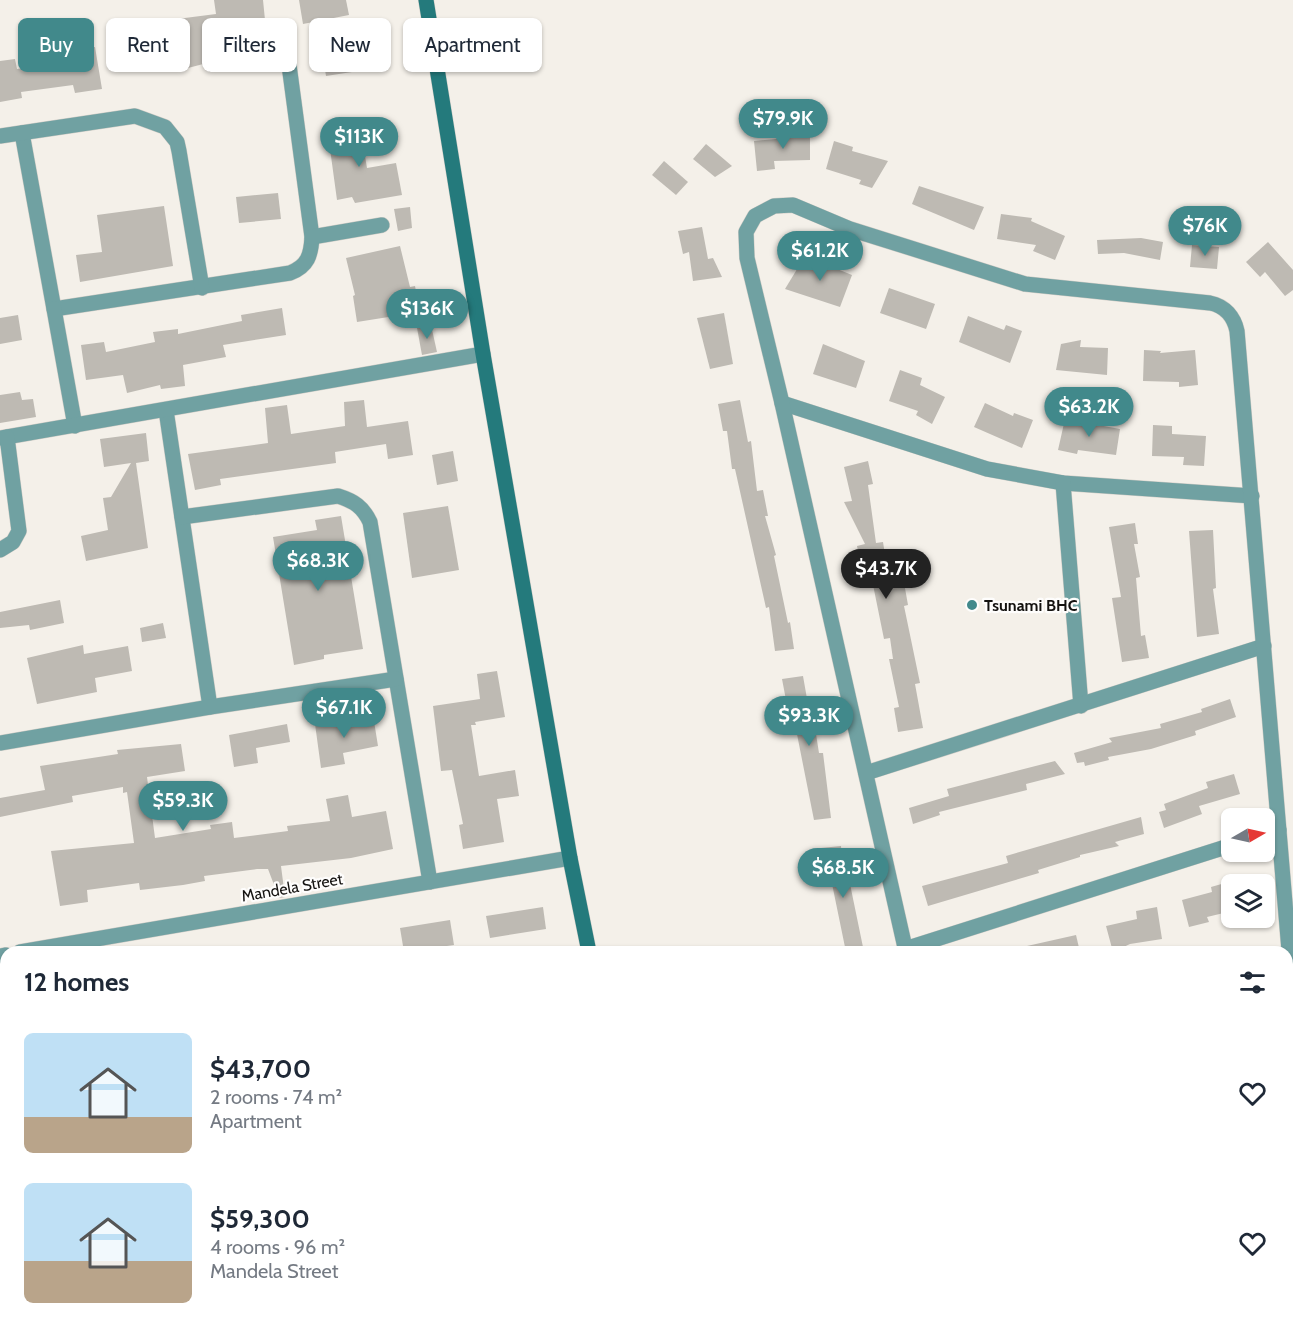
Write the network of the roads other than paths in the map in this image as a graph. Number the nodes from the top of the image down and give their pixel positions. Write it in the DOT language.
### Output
graph roads {
  1 [pos="425,3"];
  2 [pos="290,72"];
  3 [pos="22,133"];
  4 [pos="0,136"];
  5 [pos="382,225"];
  6 [pos="312,237"];
  7 [pos="202,288"];
  8 [pos="54,309"];
  9 [pos="483,354"];
  10 [pos="782,403"];
  11 [pos="166,410"];
  12 [pos="75,426"];
  13 [pos="3,438"];
  14 [pos="1063,483"];
  15 [pos="1252,496"];
  16 [pos="182,517"];
  17 [pos="0,550"];
  18 [pos="1264,646"];
  19 [pos="396,679"];
  20 [pos="1081,706"];
  21 [pos="210,707"];
  22 [pos="0,743"];
  23 [pos="866,773"];
  24 [pos="1271,808"];
  25 [pos="1221,849"];
  26 [pos="1275,856"];
  27 [pos="570,858"];
  28 [pos="430,882"];
  29 [pos="55,946"];
  30 [pos="585,946"];
  31 [pos="905,946"];
  32 [pos="921,946"];
  33 [pos="1286,946"];
  1 -- 9 [label="main road"];
  2 -- 6 [label="street"];
  3 -- 4 [label="street"];
  3 -- 7 [label="street"];
  3 -- 8 [label="street"];
  5 -- 6 [label="street"];
  6 -- 7 [label="street"];
  7 -- 8 [label="street"];
  8 -- 12 [label="street"];
  9 -- 11 [label="street"];
  9 -- 27 [label="main road"];
  10 -- 14 [label="street"];
  10 -- 15 [label="street"];
  10 -- 23 [label="street"];
  11 -- 12 [label="street"];
  11 -- 16 [label="street"];
  12 -- 13 [label="street"];
  13 -- 17 [label="street"];
  14 -- 15 [label="street"];
  14 -- 20 [label="street"];
  15 -- 18 [label="street"];
  16 -- 19 [label="street"];
  16 -- 21 [label="street"];
  18 -- 20 [label="street"];
  18 -- 24 [label="street"];
  19 -- 21 [label="street"];
  19 -- 28 [label="street"];
  20 -- 23 [label="street"];
  21 -- 22 [label="street"];
  23 -- 31 [label="street"];
  25 -- 32 [label="street"];
  26 -- 33 [label="street"];
  27 -- 28 [label="street, Mandela Street"];
  27 -- 30 [label="main road"];
  28 -- 29 [label="street, Mandela Street"];
}
